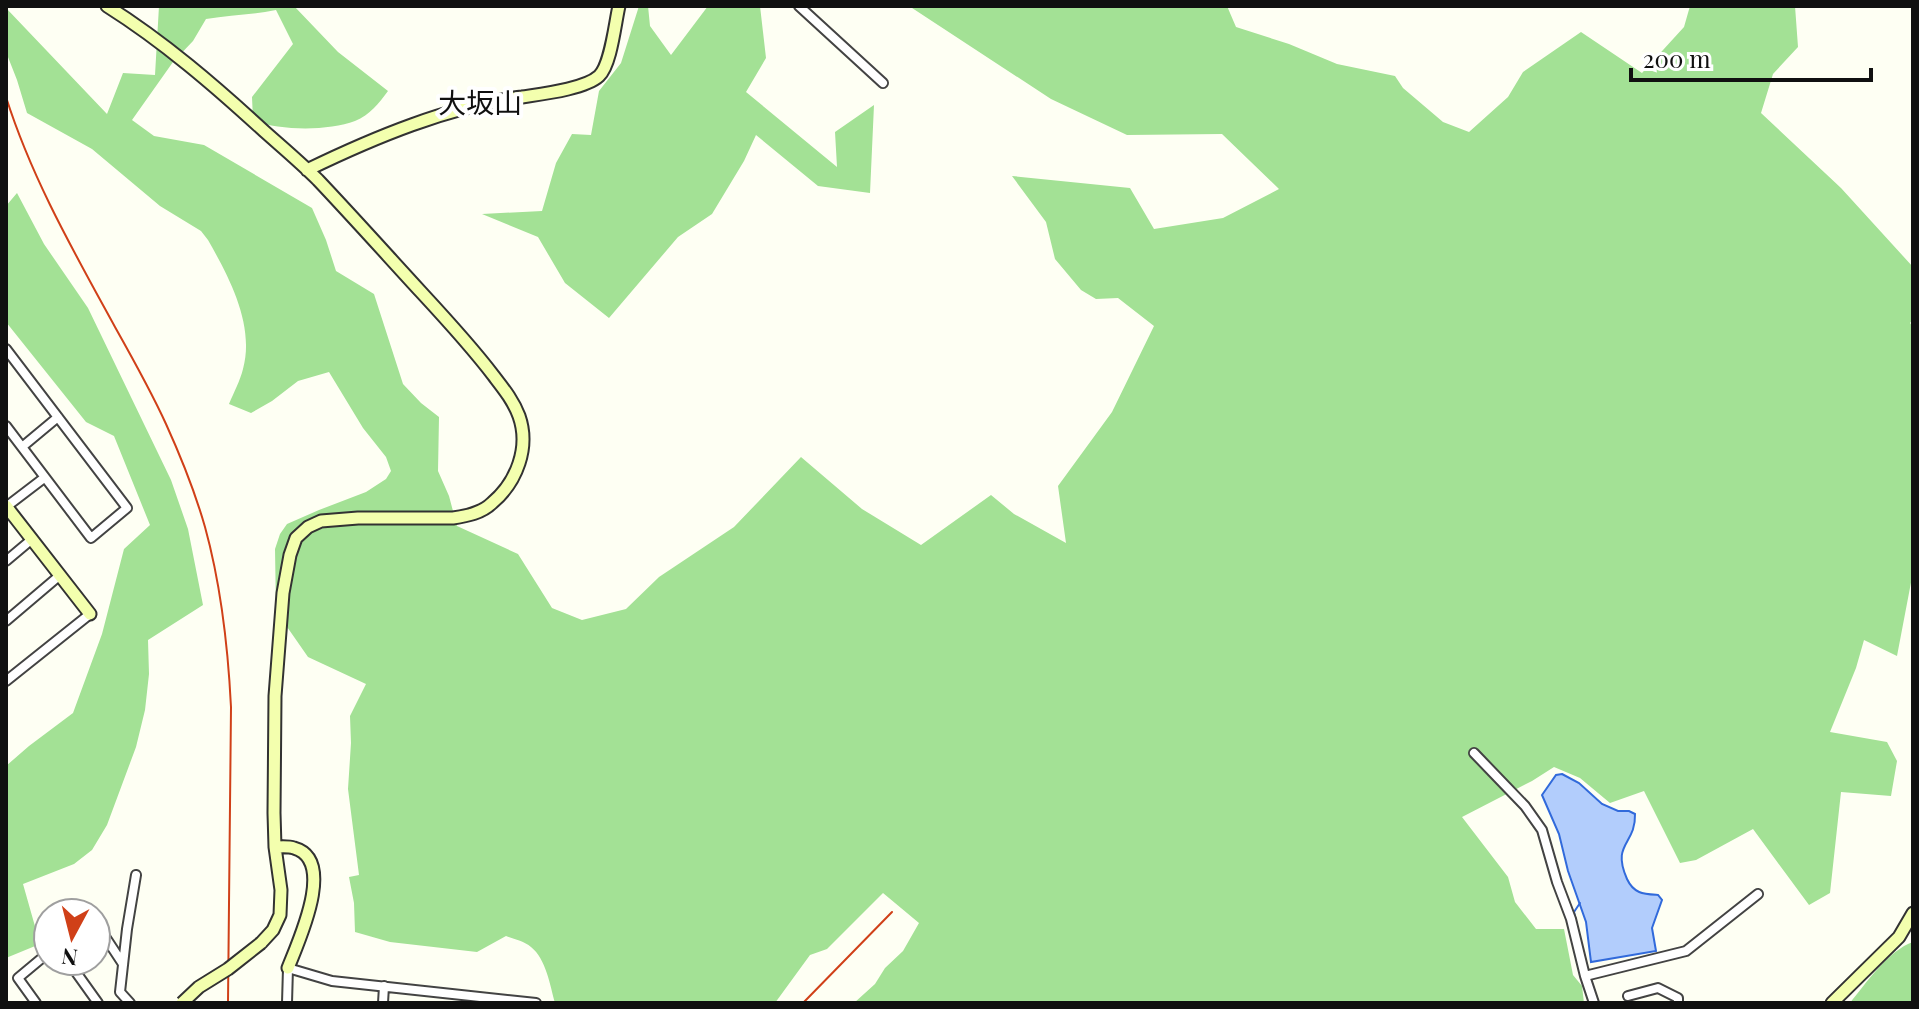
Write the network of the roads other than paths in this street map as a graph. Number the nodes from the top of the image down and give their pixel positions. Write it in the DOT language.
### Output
graph roads {
  1 [pos="107,6"];
  2 [pos="619,6"];
  3 [pos="799,6"];
  4 [pos="883,83"];
  5 [pos="307,170"];
  6 [pos="6,349"];
  7 [pos="58,417"];
  8 [pos="6,426"];
  9 [pos="22,447"];
  10 [pos="44,478"];
  11 [pos="6,507"];
  12 [pos="31,540"];
  13 [pos="6,561"];
  14 [pos="59,576"];
  15 [pos="90,614"];
  16 [pos="6,621"];
  17 [pos="6,681"];
  18 [pos="1474,753"];
  19 [pos="275,847"];
  20 [pos="136,875"];
  21 [pos="1758,894"];
  22 [pos="1913,913"];
  23 [pos="112,947"];
  24 [pos="123,964"];
  25 [pos="32,966"];
  26 [pos="288,968"];
  27 [pos="1585,976"];
  28 [pos="79,977"];
  29 [pos="384,986"];
  30 [pos="1628,996"];
  31 [pos="451,998"];
  32 [pos="493,1001"];
  33 [pos="36,1003"];
  34 [pos="98,1003"];
  35 [pos="130,1003"];
  36 [pos="182,1003"];
  37 [pos="287,1003"];
  38 [pos="383,1003"];
  39 [pos="536,1003"];
  40 [pos="1594,1003"];
  41 [pos="1678,1003"];
  42 [pos="1832,1003"];
  1 -- 5 [label="street"];
  2 -- 5 [label="street"];
  3 -- 4 [label="street"];
  5 -- 19 [label="street"];
  6 -- 7 [label="street"];
  7 -- 9 [label="street"];
  7 -- 10 [label="street"];
  8 -- 9 [label="street"];
  9 -- 10 [label="street"];
  10 -- 11 [label="street"];
  11 -- 12 [label="street"];
  12 -- 13 [label="street"];
  12 -- 14 [label="street"];
  14 -- 15 [label="street"];
  14 -- 16 [label="street"];
  15 -- 17 [label="street"];
  18 -- 27 [label="street"];
  19 -- 26 [label="street"];
  19 -- 36 [label="street, bridge"];
  20 -- 24 [label="street"];
  21 -- 27 [label="street"];
  22 -- 42 [label="street"];
  23 -- 24 [label="street"];
  24 -- 35 [label="street"];
  25 -- 33 [label="street"];
  26 -- 29 [label="street"];
  26 -- 37 [label="street"];
  27 -- 40 [label="street"];
  28 -- 34 [label="street"];
  29 -- 31 [label="street"];
  29 -- 38 [label="street"];
  30 -- 41 [label="street"];
  31 -- 32 [label="street"];
  32 -- 39 [label="street"];
}
